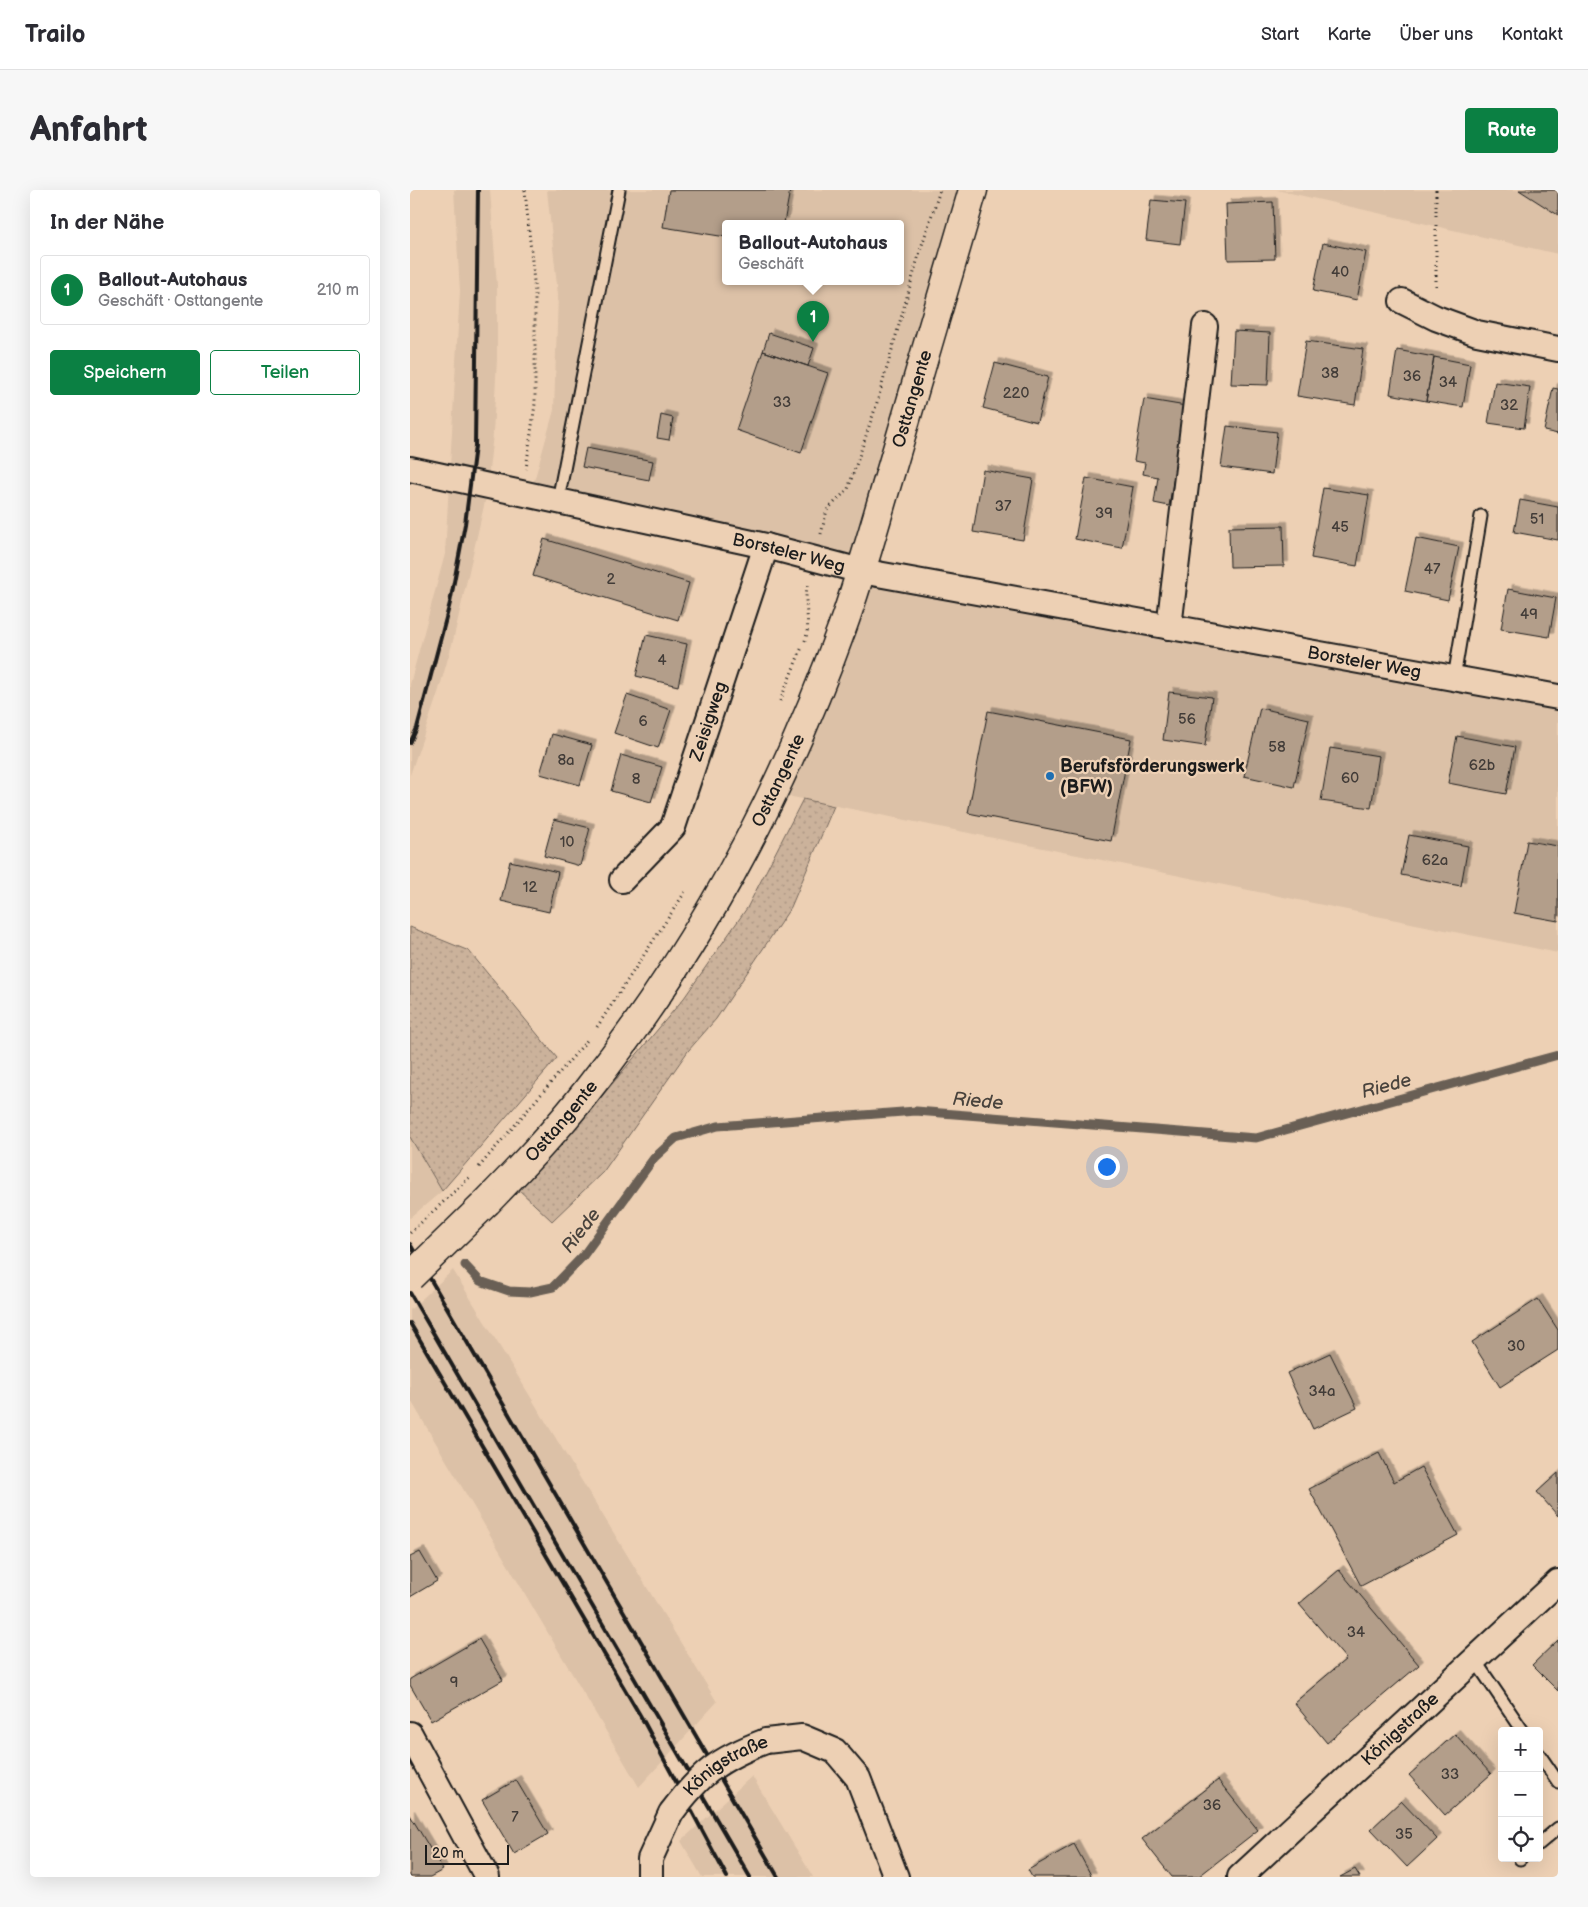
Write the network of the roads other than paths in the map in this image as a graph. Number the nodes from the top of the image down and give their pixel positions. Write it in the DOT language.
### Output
graph roads {
  1 [pos="619,190"];
  2 [pos="973,190"];
  3 [pos="1402,301"];
  4 [pos="1206,326"];
  5 [pos="1558,349"];
  6 [pos="410,469"];
  7 [pos="558,500"];
  8 [pos="1481,516"];
  9 [pos="766,546"];
  10 [pos="861,571"];
  11 [pos="1169,627"];
  12 [pos="1454,678"];
  13 [pos="1558,697"];
  14 [pos="622,880"];
  15 [pos="410,1278"];
  16 [pos="1558,1582"];
  17 [pos="1474,1659"];
  18 [pos="1520,1727"];
  19 [pos="410,1734"];
  20 [pos="1543,1760"];
  21 [pos="1558,1782"];
  22 [pos="1558,1828"];
  23 [pos="1543,1841"];
  24 [pos="487,1877"];
  25 [pos="650,1877"];
  26 [pos="896,1877"];
  27 [pos="1240,1877"];
  1 -- 7 [label="lane"];
  2 -- 10 [label="main road, Osttangente"];
  3 -- 5 [label="street"];
  4 -- 11 [label="street"];
  6 -- 7 [label="street, Borsteler Weg"];
  7 -- 9 [label="street, Borsteler Weg"];
  8 -- 12 [label="lane"];
  9 -- 10 [label="street, Borsteler Weg"];
  9 -- 14 [label="street, Zeisigweg"];
  10 -- 11 [label="street, Borsteler Weg"];
  10 -- 15 [label="main road, Osttangente, bridge"];
  11 -- 12 [label="street, Borsteler Weg"];
  12 -- 13 [label="street, Borsteler Weg"];
  16 -- 17 [label="street, Königstraße"];
  17 -- 18 [label="lane"];
  17 -- 27 [label="street, Königstraße"];
  19 -- 24 [label="street"];
  20 -- 21 [label="lane"];
  22 -- 23 [label="lane"];
  25 -- 26 [label="street, Königstraße, bridge"];
}
